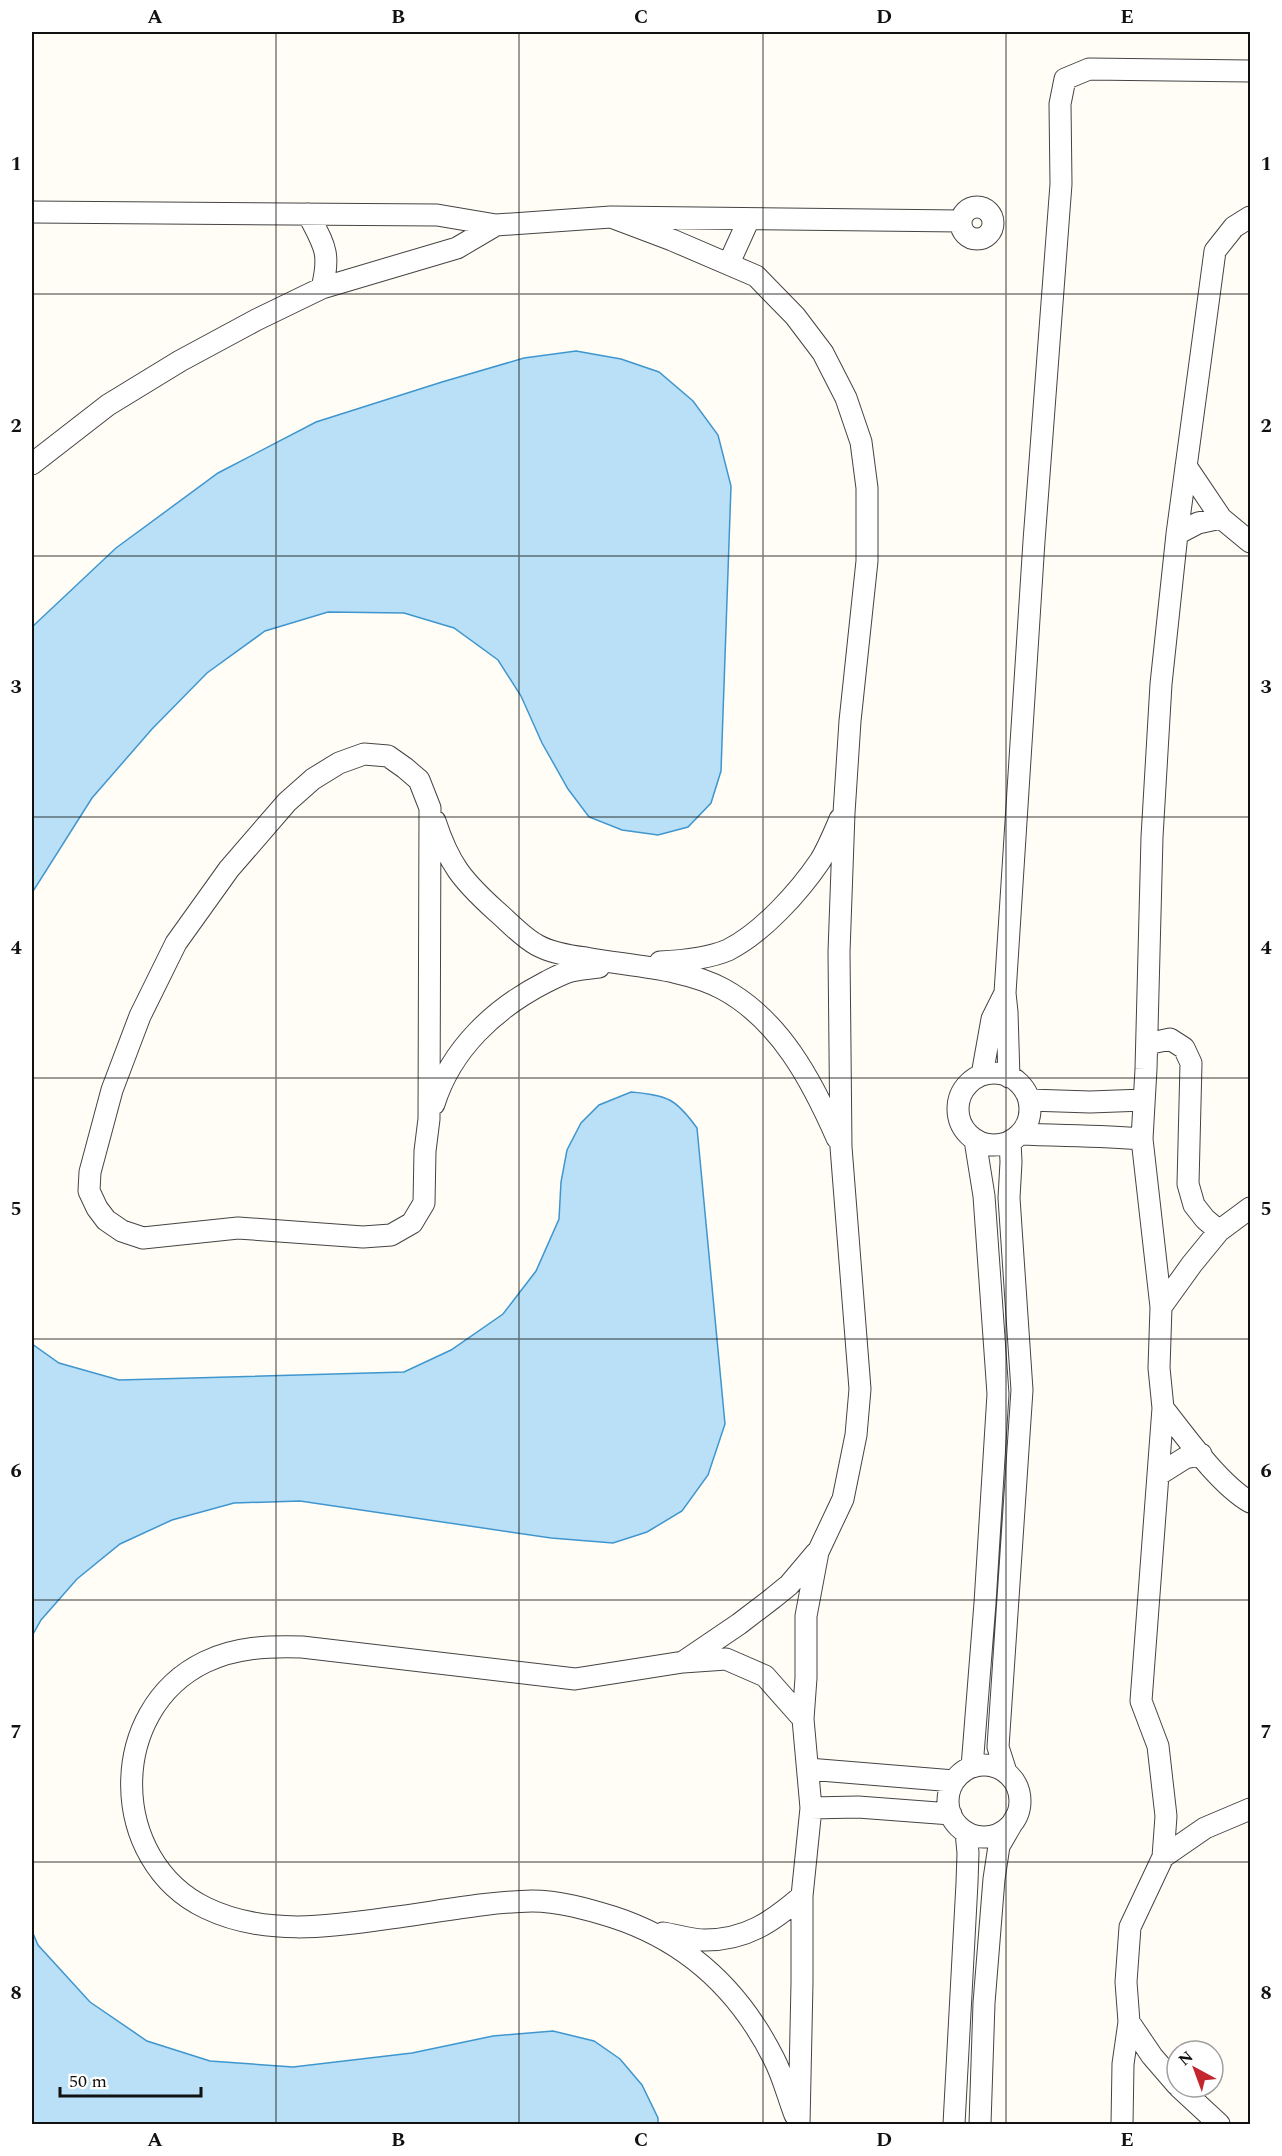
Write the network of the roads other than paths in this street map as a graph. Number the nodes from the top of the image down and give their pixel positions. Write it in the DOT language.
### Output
graph roads {
  1 [pos="1251,71"];
  2 [pos="32,212"];
  3 [pos="308,214"];
  4 [pos="611,217"];
  5 [pos="1251,217"];
  6 [pos="749,219"];
  7 [pos="960,221"];
  8 [pos="496,225"];
  9 [pos="729,263"];
  10 [pos="322,288"];
  11 [pos="32,464"];
  12 [pos="1186,466"];
  13 [pos="1221,518"];
  14 [pos="1177,534"];
  15 [pos="1251,542"];
  16 [pos="430,808"];
  17 [pos="844,813"];
  18 [pos="620,964"];
  19 [pos="1005,993"];
  20 [pos="1147,1044"];
  21 [pos="982,1076"];
  22 [pos="1009,1077"];
  23 [pos="1029,1100"];
  24 [pos="1144,1100"];
  25 [pos="429,1119"];
  26 [pos="1015,1138"];
  27 [pos="1142,1139"];
  28 [pos="975,1140"];
  29 [pos="841,1147"];
  30 [pos="1251,1208"];
  31 [pos="1219,1231"];
  32 [pos="1161,1307"];
  33 [pos="1163,1408"];
  34 [pos="1201,1454"];
  35 [pos="1158,1475"];
  36 [pos="1251,1502"];
  37 [pos="818,1552"];
  38 [pos="683,1662"];
  39 [pos="803,1719"];
  40 [pos="972,1767"];
  41 [pos="808,1769"];
  42 [pos="1006,1772"];
  43 [pos="954,1781"];
  44 [pos="811,1808"];
  45 [pos="1251,1809"];
  46 [pos="951,1814"];
  47 [pos="1017,1815"];
  48 [pos="966,1832"];
  49 [pos="1163,1857"];
  50 [pos="802,1896"];
  51 [pos="646,1930"];
  52 [pos="1129,2022"];
  53 [pos="1165,2071"];
  54 [pos="1192,2099"];
  55 [pos="799,2124"];
  56 [pos="954,2124"];
  57 [pos="980,2124"];
  58 [pos="1122,2124"];
  59 [pos="1219,2124"];
  1 -- 19 [label="street"];
  2 -- 3 [label="street"];
  3 -- 8 [label="street"];
  3 -- 10 [label="street"];
  4 -- 6 [label="street"];
  4 -- 8 [label="street"];
  4 -- 9 [label="street"];
  5 -- 12 [label="street"];
  6 -- 7 [label="street"];
  6 -- 9 [label="street"];
  8 -- 10 [label="street"];
  9 -- 17 [label="street"];
  10 -- 11 [label="street"];
  12 -- 13 [label="street"];
  12 -- 14 [label="street"];
  13 -- 14 [label="street"];
  13 -- 15 [label="street"];
  14 -- 20 [label="street"];
  16 -- 18 [label="street"];
  16 -- 25 [label="street"];
  16 -- 25 [label="street"];
  17 -- 18 [label="street"];
  17 -- 29 [label="street"];
  18 -- 25 [label="street"];
  18 -- 29 [label="street"];
  19 -- 21 [label="street"];
  19 -- 22 [label="street"];
  20 -- 24 [label="street"];
  20 -- 31 [label="street"];
  21 -- 22 [label="street"];
  21 -- 28 [label="street"];
  22 -- 23 [label="street"];
  23 -- 24 [label="street"];
  23 -- 26 [label="street"];
  24 -- 27 [label="street"];
  26 -- 27 [label="street"];
  26 -- 28 [label="street"];
  26 -- 42 [label="street"];
  27 -- 32 [label="street"];
  28 -- 40 [label="street"];
  29 -- 37 [label="street"];
  30 -- 31 [label="street"];
  31 -- 32 [label="street"];
  32 -- 33 [label="street"];
  33 -- 34 [label="street"];
  33 -- 35 [label="street"];
  34 -- 35 [label="street"];
  34 -- 36 [label="street"];
  35 -- 49 [label="street"];
  37 -- 38 [label="street"];
  37 -- 39 [label="street"];
  38 -- 39 [label="street"];
  38 -- 51 [label="street"];
  39 -- 41 [label="street"];
  40 -- 42 [label="street"];
  40 -- 43 [label="street"];
  41 -- 43 [label="street"];
  41 -- 44 [label="street"];
  42 -- 47 [label="street"];
  43 -- 46 [label="street"];
  44 -- 46 [label="street"];
  44 -- 50 [label="street"];
  45 -- 49 [label="street"];
  46 -- 48 [label="street"];
  47 -- 48 [label="street"];
  47 -- 57 [label="street"];
  48 -- 56 [label="street"];
  49 -- 52 [label="street"];
  50 -- 51 [label="street"];
  50 -- 55 [label="street"];
  51 -- 55 [label="street"];
  52 -- 53 [label="street"];
  52 -- 58 [label="street"];
  54 -- 59 [label="street"];
}
